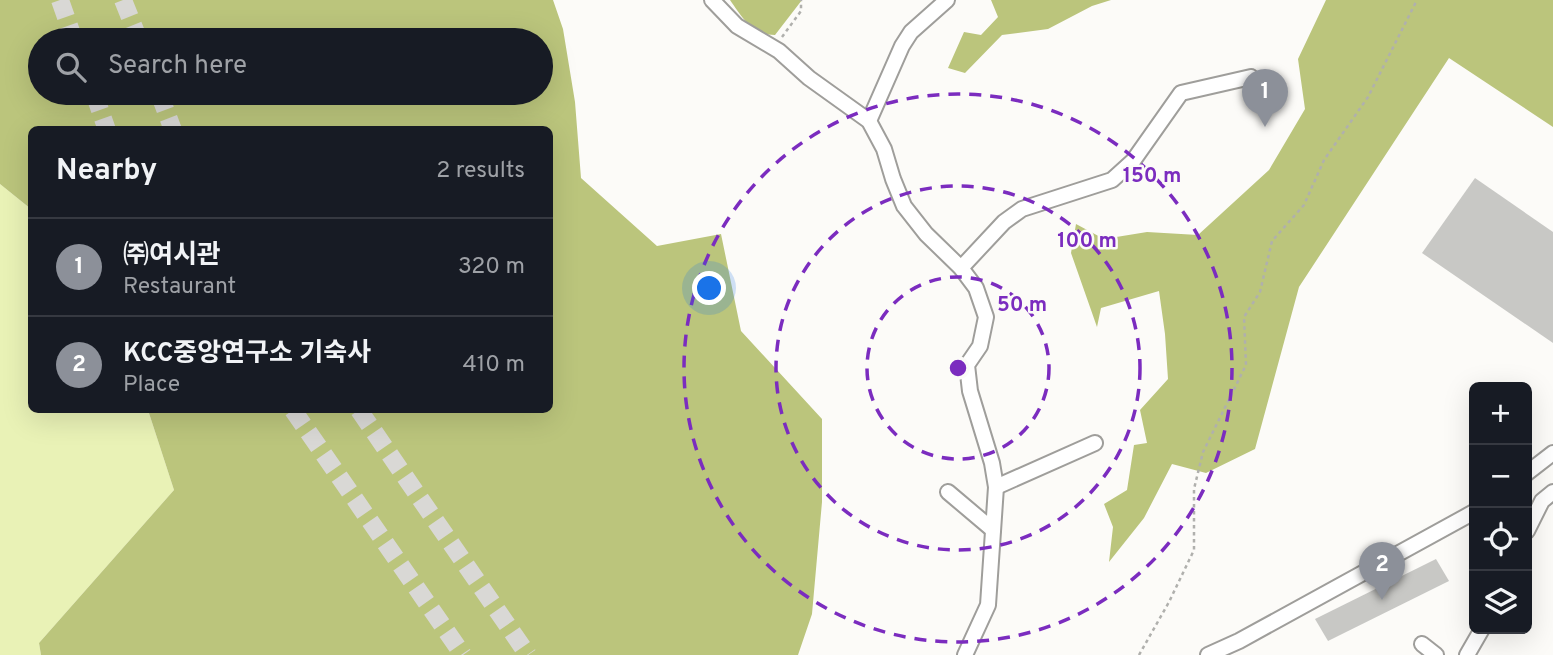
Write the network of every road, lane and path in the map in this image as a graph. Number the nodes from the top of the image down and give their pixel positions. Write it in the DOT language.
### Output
graph roads {
  1 [pos="712,0"];
  2 [pos="801,0"];
  3 [pos="947,0"];
  4 [pos="1417,0"];
  5 [pos="774,48"];
  6 [pos="1251,77"];
  7 [pos="869,121"];
  8 [pos="961,268"];
  9 [pos="1095,443"];
  10 [pos="1553,453"];
  11 [pos="1532,469"];
  12 [pos="996,487"];
  13 [pos="948,492"];
  14 [pos="1553,492"];
  15 [pos="1469,515"];
  16 [pos="1532,521"];
  17 [pos="993,530"];
  18 [pos="1479,634"];
  19 [pos="1422,644"];
  20 [pos="965,655"];
  21 [pos="1139,655"];
  22 [pos="1208,655"];
  23 [pos="1436,655"];
  24 [pos="1467,655"];
  1 -- 5 [label="street"];
  2 -- 5 [label="path"];
  3 -- 7 [label="street"];
  4 -- 21 [label="path"];
  5 -- 7 [label="street"];
  6 -- 8 [label="street"];
  7 -- 8 [label="street"];
  8 -- 12 [label="street"];
  9 -- 12 [label="street"];
  10 -- 11 [label="street"];
  12 -- 17 [label="street"];
  13 -- 17 [label="street"];
  14 -- 16 [label="street"];
  15 -- 22 [label="street"];
  17 -- 20 [label="street"];
  18 -- 24 [label="street"];
  19 -- 23 [label="street"];
}
